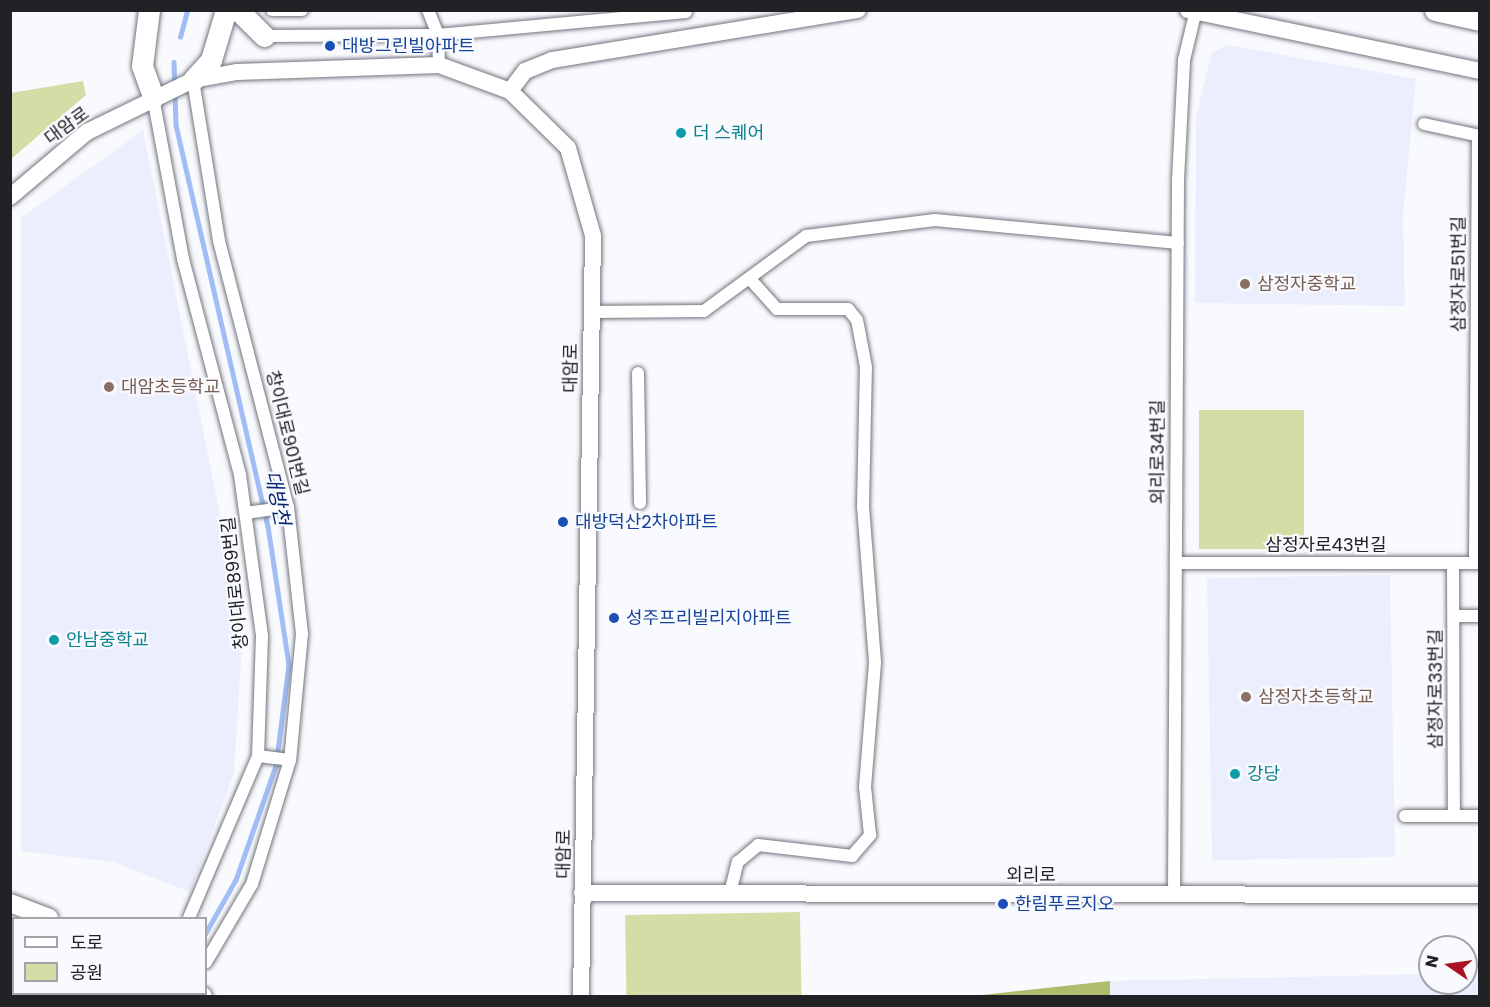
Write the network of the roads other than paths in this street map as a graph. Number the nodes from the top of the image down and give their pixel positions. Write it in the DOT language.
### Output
graph roads {
  1 [pos="149,10"];
  2 [pos="157,10"];
  3 [pos="214,10"];
  4 [pos="226,10"];
  5 [pos="238,10"];
  6 [pos="272,10"];
  7 [pos="302,10"];
  8 [pos="428,10"];
  9 [pos="858,10"];
  10 [pos="1436,10"];
  11 [pos="1193,11"];
  12 [pos="686,12"];
  13 [pos="1479,20"];
  14 [pos="147,34"];
  15 [pos="438,34"];
  16 [pos="264,36"];
  17 [pos="439,65"];
  18 [pos="1479,71"];
  19 [pos="193,80"];
  20 [pos="510,91"];
  21 [pos="153,97"];
  22 [pos="1424,124"];
  23 [pos="1479,136"];
  24 [pos="10,197"];
  25 [pos="1478,240"];
  26 [pos="1178,243"];
  27 [pos="751,280"];
  28 [pos="592,312"];
  29 [pos="638,373"];
  30 [pos="1478,409"];
  31 [pos="640,503"];
  32 [pos="288,507"];
  33 [pos="246,513"];
  34 [pos="1176,563"];
  35 [pos="1453,563"];
  36 [pos="1477,563"];
  37 [pos="1454,616"];
  38 [pos="1479,616"];
  39 [pos="258,756"];
  40 [pos="290,760"];
  41 [pos="1405,816"];
  42 [pos="1454,816"];
  43 [pos="1479,816"];
  44 [pos="582,893"];
  45 [pos="730,894"];
  46 [pos="1174,895"];
  47 [pos="1479,895"];
  48 [pos="10,903"];
  49 [pos="46,917"];
  50 [pos="189,917"];
  51 [pos="207,960"];
  52 [pos="581,996"];
  1 -- 14 [label="highway"];
  2 -- 14 [label="highway"];
  3 -- 19 [label="highway"];
  4 -- 19 [label="highway"];
  5 -- 16 [label="highway"];
  6 -- 7 [label="street"];
  8 -- 15 [label="street"];
  9 -- 20 [label="street"];
  10 -- 13 [label="highway"];
  11 -- 18 [label="street"];
  11 -- 26 [label="street, 외리로34번길"];
  12 -- 15 [label="street"];
  14 -- 21 [label="highway"];
  15 -- 16 [label="street"];
  15 -- 17 [label="street"];
  17 -- 19 [label="street, 대암로"];
  17 -- 20 [label="street, 대암로"];
  19 -- 21 [label="street, 대암로"];
  19 -- 32 [label="street, 창이대로901번길"];
  20 -- 28 [label="street, 대암로"];
  21 -- 24 [label="street, 대암로"];
  21 -- 33 [label="street, 창이대로899번길"];
  22 -- 23 [label="street"];
  23 -- 25 [label="street, 삼정자로51번길"];
  25 -- 30 [label="street, 삼정자로51번길"];
  26 -- 27 [label="street"];
  26 -- 34 [label="street, 외리로34번길"];
  27 -- 28 [label="street"];
  27 -- 45 [label="street"];
  28 -- 44 [label="street, 대암로"];
  29 -- 31 [label="street"];
  30 -- 36 [label="street, 삼정자로43번길"];
  32 -- 33 [label="street"];
  32 -- 40 [label="street, 창이대로901번길"];
  33 -- 39 [label="street, 창이대로899번길"];
  34 -- 35 [label="street, 삼정자로43번길"];
  34 -- 46 [label="street, 외리로34번길"];
  35 -- 36 [label="street, 삼정자로43번길"];
  35 -- 37 [label="street, 삼정자로33번길"];
  37 -- 38 [label="street"];
  37 -- 42 [label="street, 삼정자로33번길"];
  39 -- 40 [label="street"];
  39 -- 50 [label="street, 창이대로899번길"];
  40 -- 51 [label="street, 창이대로901번길"];
  41 -- 42 [label="street"];
  42 -- 43 [label="street"];
  44 -- 45 [label="street, 외리로"];
  44 -- 52 [label="street, 대암로"];
  45 -- 46 [label="street, 외리로"];
  46 -- 47 [label="street, 외리로"];
  48 -- 49 [label="main road"];
}
